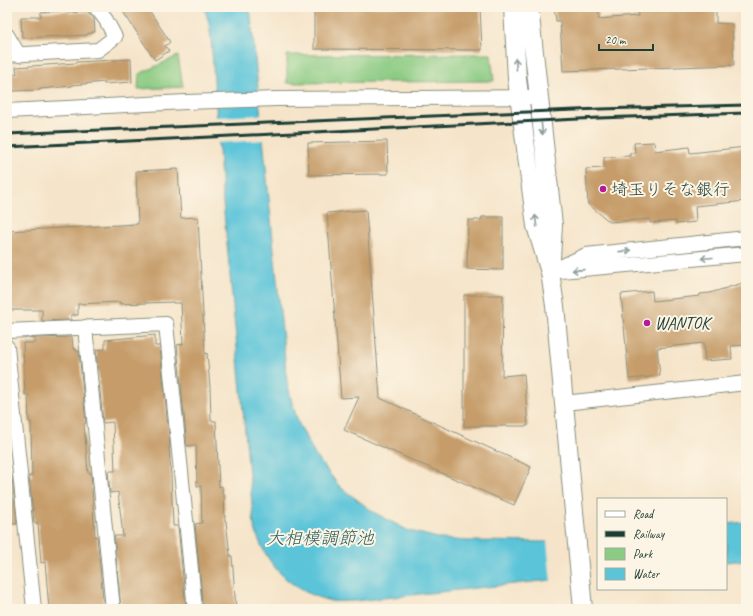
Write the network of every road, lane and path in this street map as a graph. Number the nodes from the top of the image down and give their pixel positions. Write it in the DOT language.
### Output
graph roads {
  1 [pos="96,7"];
  2 [pos="513,7"];
  3 [pos="529,7"];
  4 [pos="7,35"];
  5 [pos="13,55"];
  6 [pos="520,96"];
  7 [pos="539,97"];
  8 [pos="7,111"];
  9 [pos="746,238"];
  10 [pos="746,254"];
  11 [pos="550,272"];
  12 [pos="85,327"];
  13 [pos="7,331"];
  14 [pos="7,347"];
  15 [pos="746,383"];
  16 [pos="564,403"];
  17 [pos="582,601"];
  18 [pos="34,609"];
  19 [pos="113,609"];
  20 [pos="195,609"];
  1 -- 5 [label="street"];
  6 -- 2 [label="street, one-way"];
  3 -- 7 [label="street"];
  4 -- 5 [label="street"];
  6 -- 7 [label="street"];
  6 -- 8 [label="street"];
  11 -- 6 [label="street, one-way"];
  7 -- 11 [label="street, one-way"];
  11 -- 9 [label="street, one-way"];
  10 -- 11 [label="street, one-way"];
  11 -- 16 [label="street"];
  12 -- 13 [label="street"];
  12 -- 19 [label="street"];
  12 -- 20 [label="street"];
  14 -- 18 [label="street"];
  15 -- 16 [label="street"];
  16 -- 17 [label="street"];
}
